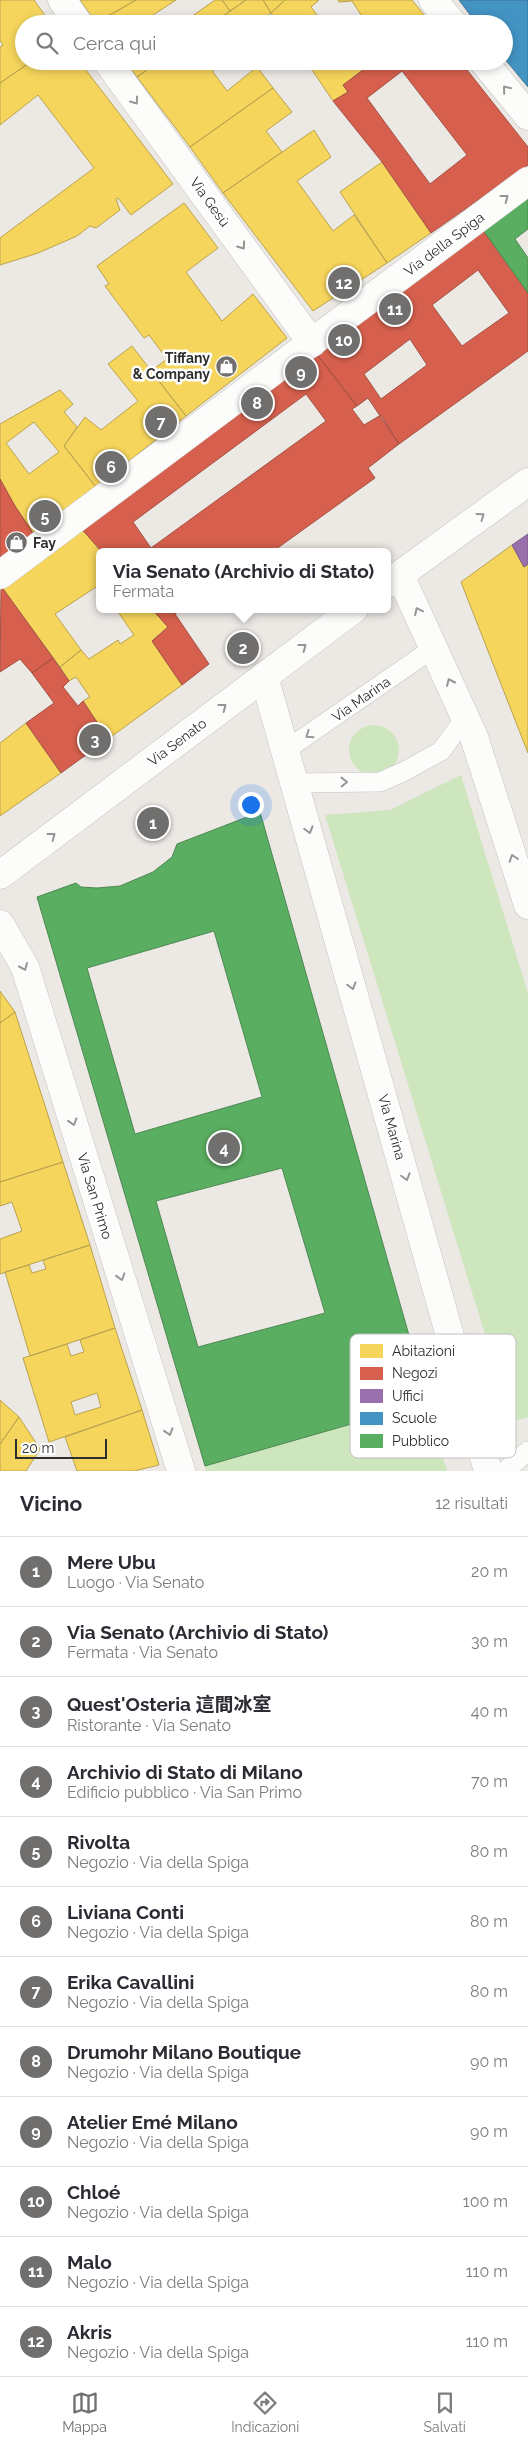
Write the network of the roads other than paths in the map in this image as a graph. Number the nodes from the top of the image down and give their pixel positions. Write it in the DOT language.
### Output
graph roads {
  1 [pos="62,0"];
  2 [pos="433,0"];
  3 [pos="73,15"];
  4 [pos="446,15"];
  5 [pos="113,70"];
  6 [pos="490,70"];
  7 [pos="528,116"];
  8 [pos="528,181"];
  9 [pos="312,343"];
  10 [pos="528,482"];
  11 [pos="0,575"];
  12 [pos="394,580"];
  13 [pos="349,613"];
  14 [pos="435,647"];
  15 [pos="264,676"];
  16 [pos="466,717"];
  17 [pos="286,750"];
  18 [pos="295,783"];
  19 [pos="0,875"];
  20 [pos="528,905"];
  21 [pos="0,924"];
  22 [pos="450,1334"];
  23 [pos="528,1451"];
  24 [pos="484,1458"];
  25 [pos="180,1471"];
  26 [pos="488,1471"];
  27 [pos="505,1471"];
  1 -- 3 [label="street"];
  2 -- 4 [label="street"];
  5 -- 9 [label="street, Via Gesù, one-way"];
  7 -- 6 [label="street, one-way"];
  9 -- 8 [label="street, Via della Spiga, one-way"];
  9 -- 11 [label="street, Via della Spiga"];
  12 -- 10 [label="street, one-way"];
  14 -- 12 [label="street, one-way"];
  15 -- 13 [label="street, Via Senato, one-way"];
  16 -- 14 [label="street, one-way"];
  14 -- 17 [label="lane, Via Marina, one-way"];
  15 -- 17 [label="street, Via Marina"];
  19 -- 15 [label="street, Via Senato, one-way"];
  18 -- 16 [label="lane, one-way"];
  20 -- 16 [label="street, one-way"];
  17 -- 18 [label="street, Via Marina"];
  18 -- 22 [label="street, Via Marina, one-way"];
  21 -- 25 [label="street, Via San Primo, one-way"];
  23 -- 27 [label="lane"];
  24 -- 26 [label="street, Via Marina, one-way"];
}
